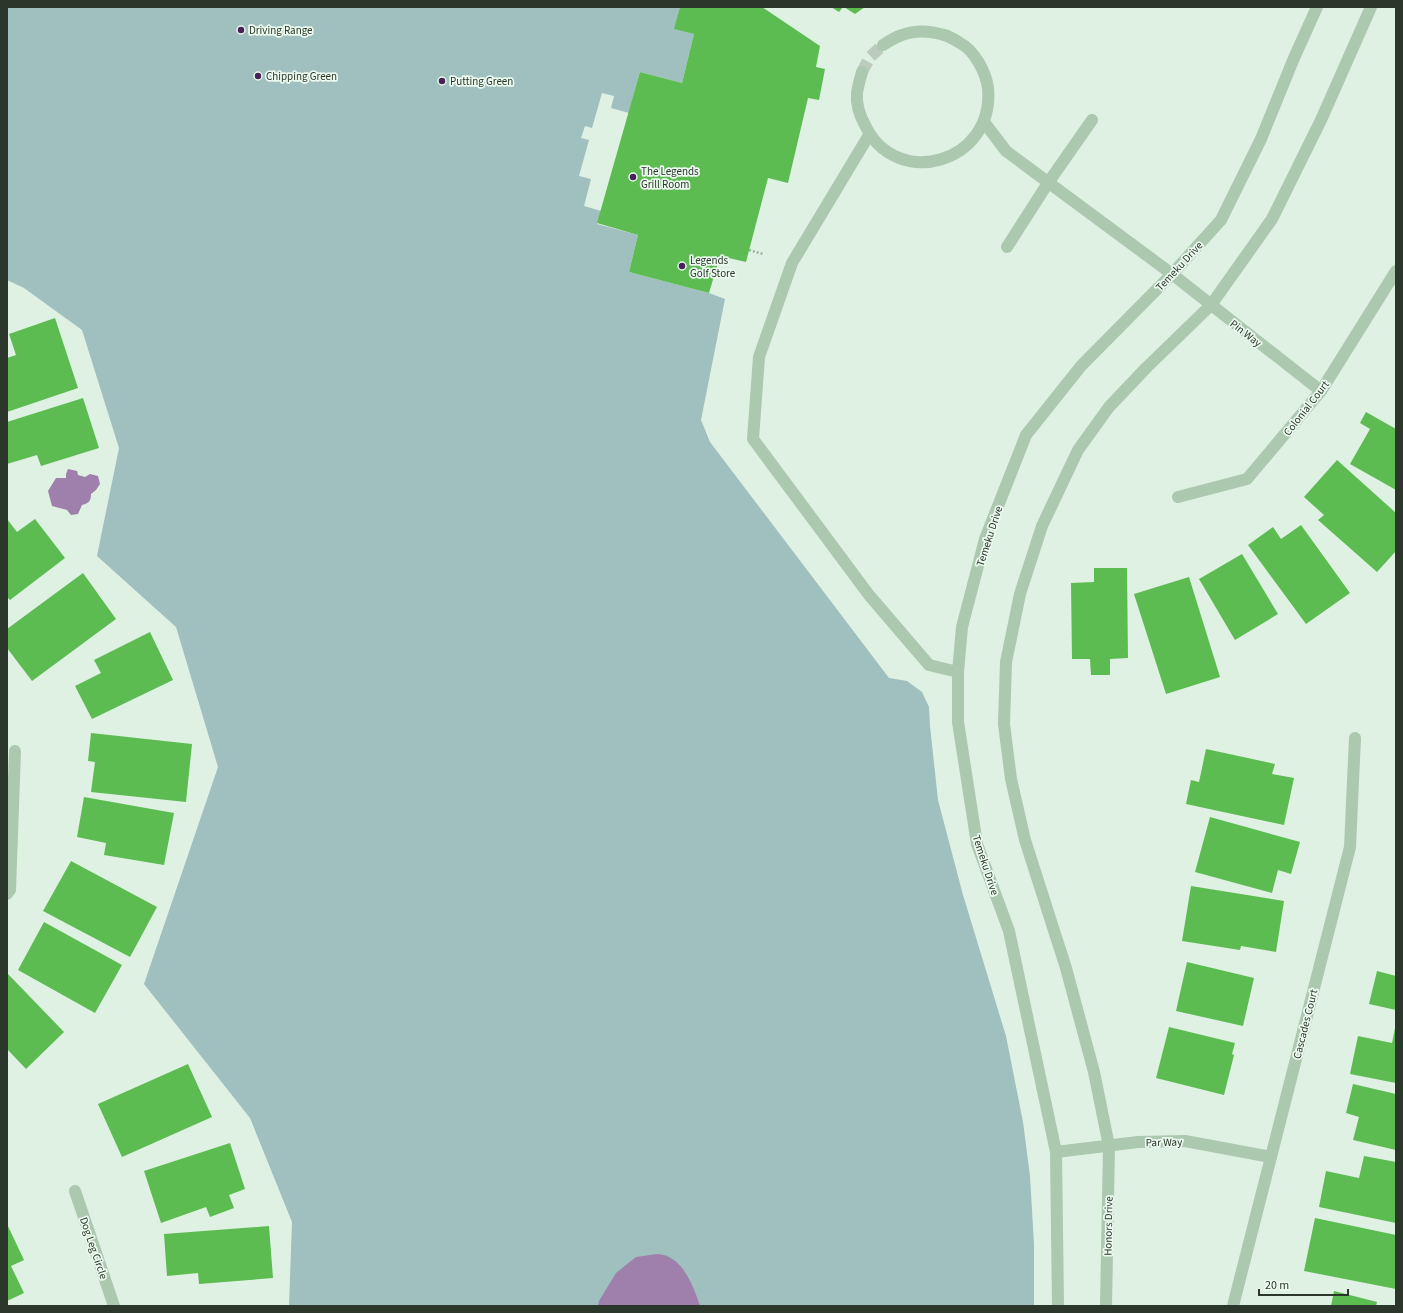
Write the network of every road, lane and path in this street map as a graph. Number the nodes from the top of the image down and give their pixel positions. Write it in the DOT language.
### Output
graph roads {
  1 [pos="1317,7"];
  2 [pos="1371,7"];
  3 [pos="883,45"];
  4 [pos="862,72"];
  5 [pos="1092,120"];
  6 [pos="984,122"];
  7 [pos="870,135"];
  8 [pos="1048,183"];
  9 [pos="1007,247"];
  10 [pos="749,250"];
  11 [pos="764,254"];
  12 [pos="1396,271"];
  13 [pos="1172,274"];
  14 [pos="1211,304"];
  15 [pos="1321,391"];
  16 [pos="1178,497"];
  17 [pos="958,672"];
  18 [pos="1355,738"];
  19 [pos="15,751"];
  20 [pos="7,894"];
  21 [pos="1109,1146"];
  22 [pos="1056,1152"];
  23 [pos="1271,1157"];
  24 [pos="75,1191"];
  25 [pos="114,1306"];
  26 [pos="1058,1306"];
  27 [pos="1106,1306"];
  28 [pos="1233,1306"];
  1 -- 13 [label="street, Temeku Drive"];
  2 -- 14 [label="street"];
  3 -- 6 [label="street"];
  4 -- 7 [label="street"];
  5 -- 8 [label="street"];
  6 -- 7 [label="street"];
  6 -- 8 [label="street, Pin Way"];
  7 -- 17 [label="street"];
  8 -- 9 [label="street"];
  8 -- 13 [label="street, Pin Way"];
  10 -- 11 [label="path"];
  12 -- 15 [label="street, Colonial Court"];
  13 -- 14 [label="street, Pin Way"];
  13 -- 17 [label="street, Temeku Drive"];
  14 -- 15 [label="street, Pin Way"];
  14 -- 21 [label="street"];
  15 -- 16 [label="street, Colonial Court"];
  17 -- 22 [label="street, Temeku Drive"];
  18 -- 23 [label="street, Cascades Court"];
  19 -- 20 [label="street"];
  21 -- 22 [label="street, Par Way"];
  21 -- 23 [label="street, Par Way"];
  21 -- 27 [label="street, Honors Drive"];
  22 -- 26 [label="street"];
  23 -- 28 [label="street, Cascades Court"];
  24 -- 25 [label="street, Dog Leg Circle"];
}
